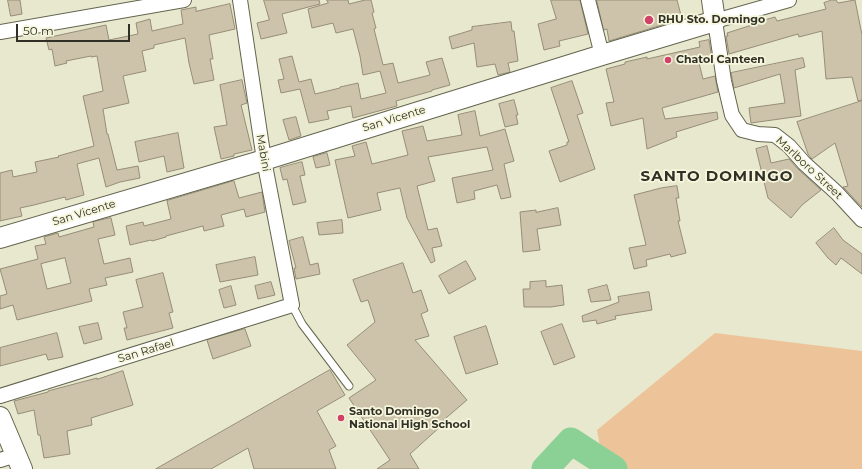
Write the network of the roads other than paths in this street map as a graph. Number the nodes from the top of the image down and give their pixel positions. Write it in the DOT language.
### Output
graph roads {
  1 [pos="184,0"];
  2 [pos="240,0"];
  3 [pos="588,0"];
  4 [pos="712,0"];
  5 [pos="789,0"];
  6 [pos="715,21"];
  7 [pos="0,32"];
  8 [pos="602,55"];
  9 [pos="264,160"];
  10 [pos="862,220"];
  11 [pos="0,238"];
  12 [pos="292,305"];
  13 [pos="349,386"];
  14 [pos="0,396"];
  15 [pos="0,417"];
  16 [pos="13,461"];
  1 -- 7 [label="street"];
  2 -- 9 [label="street, Mabini"];
  3 -- 8 [label="street"];
  4 -- 6 [label="main road"];
  5 -- 6 [label="street, San Vicente"];
  6 -- 8 [label="main road, San Vicente"];
  6 -- 10 [label="street, Marlboro Street"];
  8 -- 9 [label="main road, San Vicente"];
  9 -- 11 [label="main road, San Vicente"];
  9 -- 12 [label="street, Mabini"];
  12 -- 13 [label="lane"];
  12 -- 14 [label="street, San Rafael"];
  15 -- 16 [label="main road"];
}
